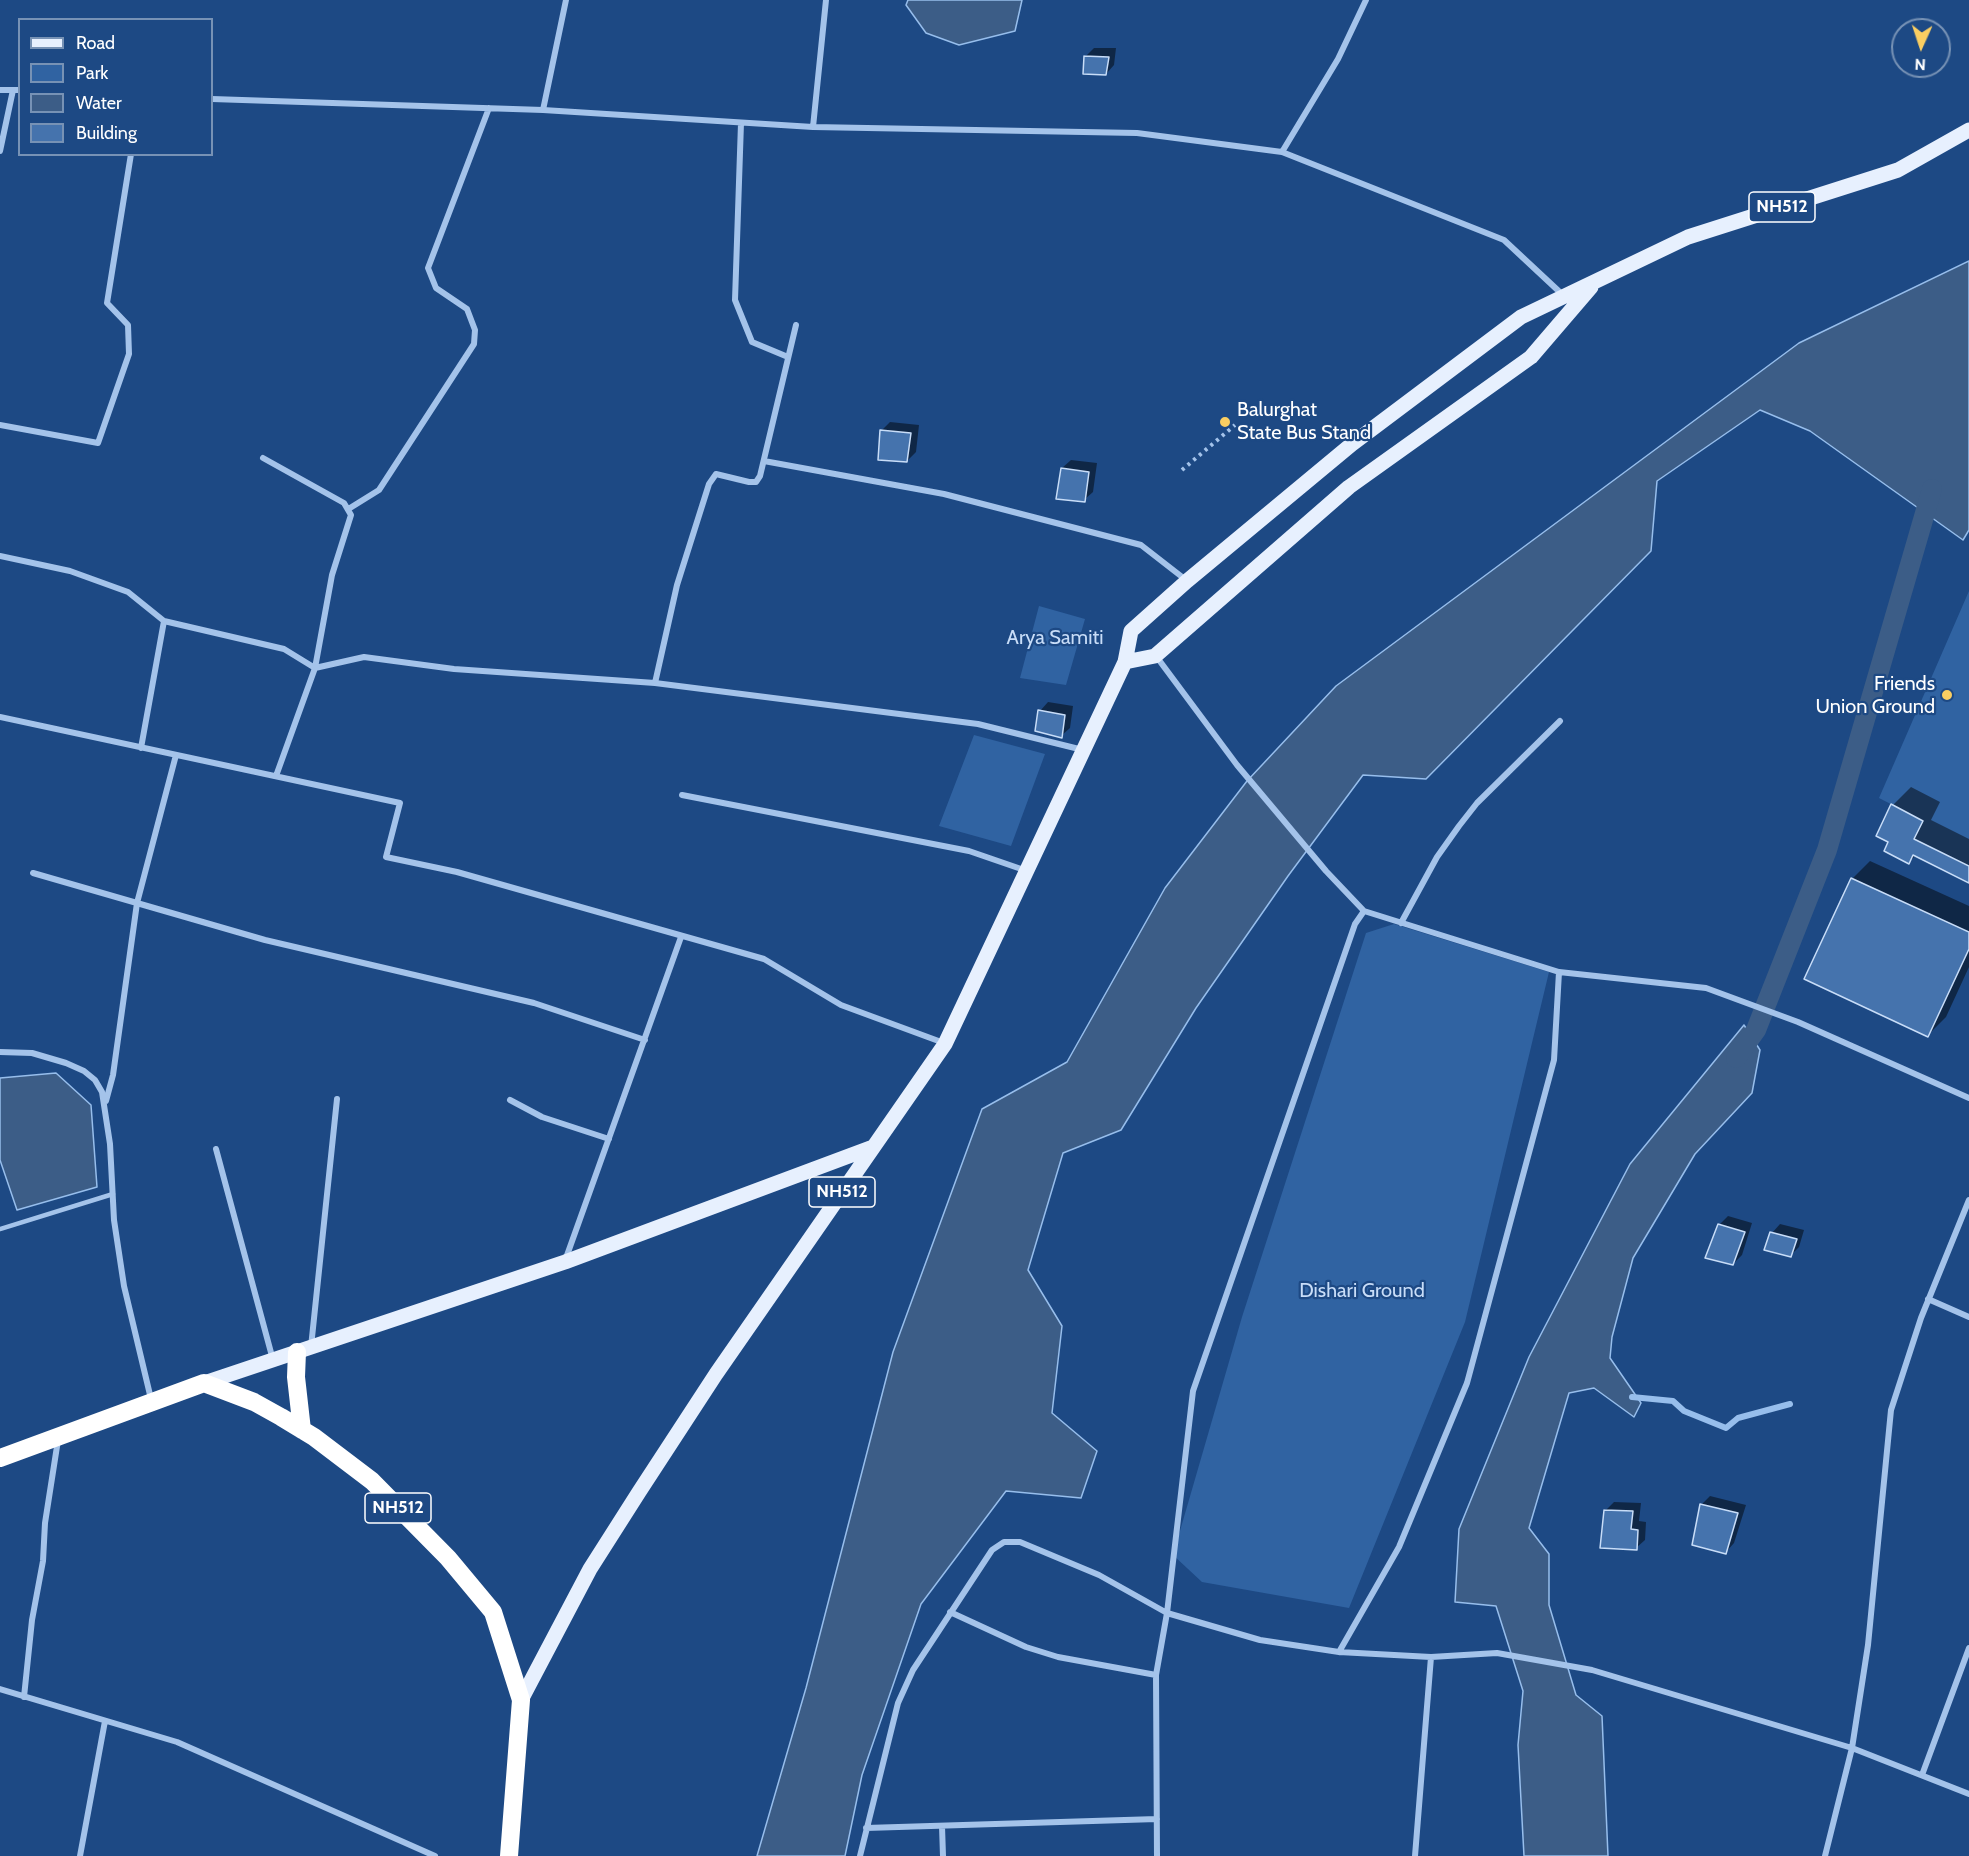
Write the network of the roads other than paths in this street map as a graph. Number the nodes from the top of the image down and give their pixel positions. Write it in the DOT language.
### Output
graph roads {
  1 [pos="567,0"];
  2 [pos="826,0"];
  3 [pos="1366,0"];
  4 [pos="0,90"];
  5 [pos="16,90"];
  6 [pos="213,99"];
  7 [pos="489,108"];
  8 [pos="543,110"];
  9 [pos="741,123"];
  10 [pos="813,127"];
  11 [pos="1969,130"];
  12 [pos="0,151"];
  13 [pos="1282,152"];
  14 [pos="130,156"];
  15 [pos="1594,282"];
  16 [pos="1565,296"];
  17 [pos="796,325"];
  18 [pos="789,357"];
  19 [pos="0,425"];
  20 [pos="263,458"];
  21 [pos="764,460"];
  22 [pos="350,508"];
  23 [pos="0,556"];
  24 [pos="1187,581"];
  25 [pos="164,621"];
  26 [pos="1155,656"];
  27 [pos="1125,662"];
  28 [pos="315,668"];
  29 [pos="655,683"];
  30 [pos="0,717"];
  31 [pos="1560,721"];
  32 [pos="141,748"];
  33 [pos="1084,751"];
  34 [pos="176,755"];
  35 [pos="276,776"];
  36 [pos="682,795"];
  37 [pos="1028,871"];
  38 [pos="33,873"];
  39 [pos="137,903"];
  40 [pos="1364,911"];
  41 [pos="1401,923"];
  42 [pos="681,937"];
  43 [pos="1559,972"];
  44 [pos="645,1040"];
  45 [pos="945,1044"];
  46 [pos="0,1052"];
  47 [pos="1969,1098"];
  48 [pos="337,1100"];
  49 [pos="510,1100"];
  50 [pos="105,1104"];
  51 [pos="609,1139"];
  52 [pos="873,1147"];
  53 [pos="216,1149"];
  54 [pos="112,1194"];
  55 [pos="1969,1200"];
  56 [pos="0,1229"];
  57 [pos="565,1262"];
  58 [pos="1928,1299"];
  59 [pos="1969,1317"];
  60 [pos="304,1350"];
  61 [pos="273,1360"];
  62 [pos="204,1383"];
  63 [pos="152,1403"];
  64 [pos="302,1430"];
  65 [pos="58,1437"];
  66 [pos="0,1458"];
  67 [pos="950,1612"];
  68 [pos="1167,1613"];
  69 [pos="1969,1648"];
  70 [pos="1339,1652"];
  71 [pos="1431,1657"];
  72 [pos="1156,1675"];
  73 [pos="0,1689"];
  74 [pos="24,1697"];
  75 [pos="521,1700"];
  76 [pos="105,1721"];
  77 [pos="1852,1748"];
  78 [pos="1922,1775"];
  79 [pos="1969,1794"];
  80 [pos="1157,1819"];
  81 [pos="942,1826"];
  82 [pos="866,1828"];
  83 [pos="80,1856"];
  84 [pos="435,1856"];
  85 [pos="509,1856"];
  86 [pos="860,1856"];
  87 [pos="943,1856"];
  88 [pos="1157,1856"];
  89 [pos="1414,1856"];
  90 [pos="1825,1856"];
  1 -- 8 [label="street"];
  2 -- 10 [label="street"];
  3 -- 13 [label="street"];
  4 -- 5 [label="street"];
  5 -- 12 [label="street"];
  6 -- 7 [label="street"];
  7 -- 8 [label="street"];
  7 -- 22 [label="street"];
  8 -- 9 [label="street"];
  9 -- 10 [label="street"];
  9 -- 18 [label="street"];
  10 -- 13 [label="street"];
  11 -- 15 [label="main road, NH512"];
  13 -- 16 [label="street"];
  14 -- 19 [label="street"];
  15 -- 16 [label="main road, NH512"];
  15 -- 26 [label="main road"];
  16 -- 24 [label="main road, NH512"];
  17 -- 18 [label="street"];
  18 -- 21 [label="street"];
  20 -- 22 [label="street"];
  21 -- 24 [label="street"];
  21 -- 29 [label="street"];
  22 -- 28 [label="street"];
  23 -- 25 [label="street"];
  24 -- 27 [label="main road, NH512"];
  25 -- 28 [label="street"];
  25 -- 32 [label="street"];
  26 -- 27 [label="main road"];
  26 -- 40 [label="street"];
  27 -- 33 [label="main road, NH512"];
  28 -- 29 [label="street"];
  28 -- 35 [label="street"];
  29 -- 33 [label="street"];
  30 -- 32 [label="street"];
  31 -- 41 [label="street"];
  32 -- 34 [label="street"];
  33 -- 37 [label="main road, NH512"];
  34 -- 35 [label="street"];
  34 -- 39 [label="street"];
  35 -- 42 [label="street"];
  36 -- 37 [label="street"];
  37 -- 45 [label="main road, NH512"];
  38 -- 39 [label="street"];
  39 -- 44 [label="street"];
  39 -- 50 [label="street"];
  40 -- 41 [label="street"];
  40 -- 68 [label="street"];
  41 -- 43 [label="street"];
  42 -- 44 [label="street"];
  42 -- 45 [label="street"];
  43 -- 47 [label="street"];
  43 -- 70 [label="street"];
  44 -- 51 [label="street"];
  45 -- 52 [label="main road, NH512"];
  46 -- 50 [label="street"];
  48 -- 60 [label="street"];
  49 -- 51 [label="street"];
  50 -- 54 [label="street"];
  51 -- 57 [label="street"];
  52 -- 57 [label="main road"];
  52 -- 75 [label="main road, NH512"];
  53 -- 61 [label="street"];
  54 -- 56 [label="lane"];
  54 -- 63 [label="street"];
  55 -- 58 [label="street"];
  57 -- 60 [label="main road"];
  58 -- 59 [label="street"];
  58 -- 77 [label="street"];
  60 -- 61 [label="main road"];
  60 -- 64 [label="highway"];
  61 -- 62 [label="main road"];
  62 -- 63 [label="highway"];
  62 -- 64 [label="highway, NH512"];
  63 -- 65 [label="highway"];
  64 -- 75 [label="highway, NH512"];
  65 -- 66 [label="highway"];
  65 -- 74 [label="street"];
  67 -- 68 [label="street"];
  67 -- 72 [label="street"];
  67 -- 82 [label="street"];
  68 -- 70 [label="street"];
  68 -- 72 [label="street"];
  69 -- 78 [label="street"];
  70 -- 71 [label="street"];
  71 -- 77 [label="street"];
  71 -- 89 [label="street"];
  72 -- 80 [label="street"];
  73 -- 74 [label="street"];
  74 -- 76 [label="street"];
  75 -- 85 [label="highway, NH512"];
  76 -- 83 [label="street"];
  76 -- 84 [label="street"];
  77 -- 78 [label="street"];
  77 -- 90 [label="street"];
  78 -- 79 [label="street"];
  80 -- 81 [label="street"];
  80 -- 88 [label="street"];
  81 -- 82 [label="street"];
  81 -- 87 [label="street"];
  82 -- 86 [label="street"];
}
